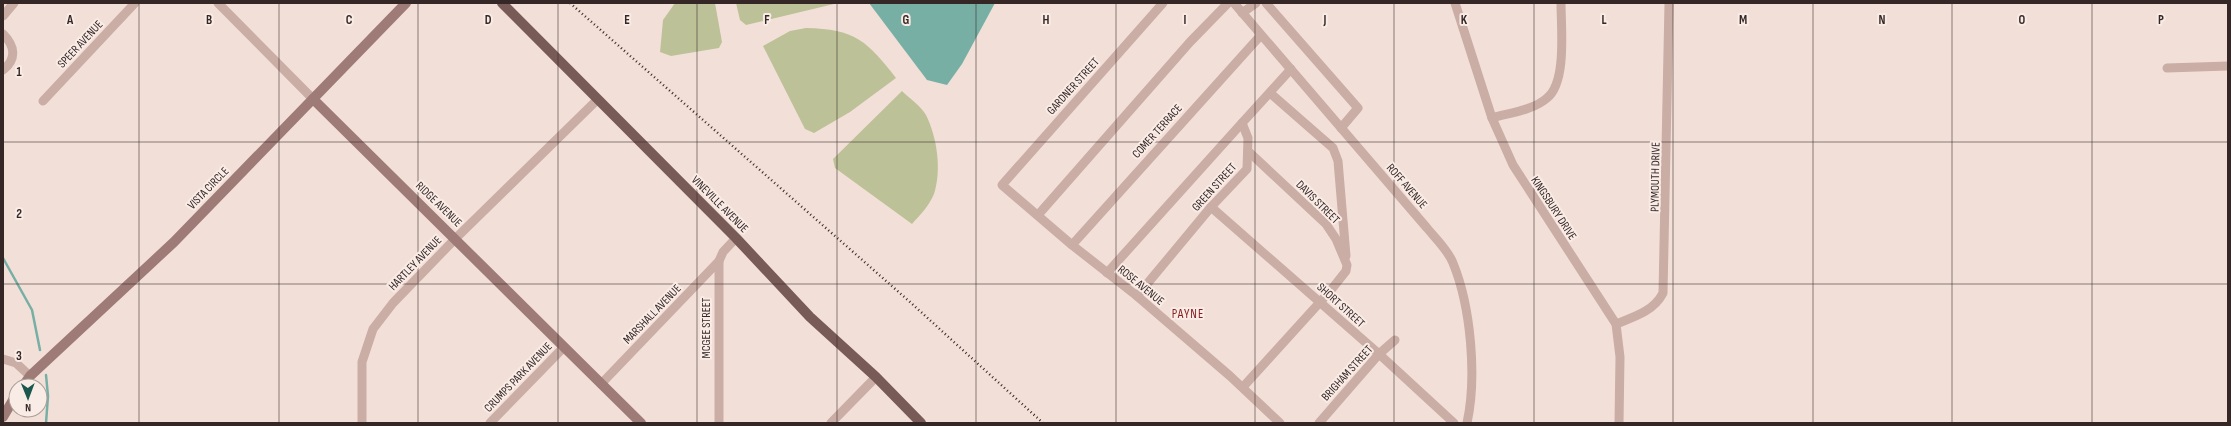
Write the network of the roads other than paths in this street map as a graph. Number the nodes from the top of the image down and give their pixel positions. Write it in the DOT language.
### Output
graph roads {
  1 [pos="14,3"];
  2 [pos="135,3"];
  3 [pos="218,3"];
  4 [pos="406,3"];
  5 [pos="502,3"];
  6 [pos="1163,3"];
  7 [pos="1228,3"];
  8 [pos="1234,3"];
  9 [pos="1256,3"];
  10 [pos="1266,3"];
  11 [pos="1455,3"];
  12 [pos="1561,3"];
  13 [pos="1669,3"];
  14 [pos="1242,13"];
  15 [pos="3,16"];
  16 [pos="3,34"];
  17 [pos="1261,35"];
  18 [pos="2228,66"];
  19 [pos="2167,68"];
  20 [pos="1291,69"];
  21 [pos="3,70"];
  22 [pos="1270,93"];
  23 [pos="313,99"];
  24 [pos="598,100"];
  25 [pos="43,101"];
  26 [pos="1492,118"];
  27 [pos="1242,123"];
  28 [pos="1341,128"];
  29 [pos="1249,152"];
  30 [pos="1002,185"];
  31 [pos="1211,207"];
  32 [pos="1038,215"];
  33 [pos="456,238"];
  34 [pos="736,238"];
  35 [pos="1072,244"];
  36 [pos="719,261"];
  37 [pos="1347,265"];
  38 [pos="1107,273"];
  39 [pos="1137,296"];
  40 [pos="1319,302"];
  41 [pos="1616,324"];
  42 [pos="1395,340"];
  43 [pos="564,347"];
  44 [pos="1379,354"];
  45 [pos="3,359"];
  46 [pos="30,376"];
  47 [pos="876,377"];
  48 [pos="601,384"];
  49 [pos="1243,387"];
  50 [pos="365,422"];
  51 [pos="490,423"];
  52 [pos="641,423"];
  53 [pos="719,423"];
  54 [pos="831,423"];
  55 [pos="921,423"];
  56 [pos="1280,423"];
  57 [pos="1319,423"];
  58 [pos="1454,423"];
  59 [pos="1467,423"];
  60 [pos="1619,423"];
  1 -- 15 [label="street"];
  2 -- 25 [label="street, SPEER AVENUE"];
  3 -- 23 [label="street, RIDGE AVENUE"];
  4 -- 23 [label="street, VISTA CIRCLE"];
  5 -- 24 [label="main road, VINEVILLE AVENUE"];
  6 -- 30 [label="street, GARDNER STREET"];
  7 -- 32 [label="street"];
  8 -- 14 [label="street, ROFF AVENUE"];
  9 -- 14 [label="street"];
  10 -- 28 [label="street"];
  11 -- 26 [label="street, KINGSBURY DRIVE"];
  12 -- 26 [label="street"];
  13 -- 41 [label="street, PLYMOUTH DRIVE"];
  14 -- 17 [label="street, ROFF AVENUE"];
  16 -- 21 [label="street"];
  17 -- 20 [label="street, ROFF AVENUE"];
  17 -- 35 [label="street, COMER TERRACE"];
  18 -- 19 [label="street"];
  20 -- 22 [label="street"];
  20 -- 28 [label="street, ROFF AVENUE"];
  22 -- 27 [label="street"];
  22 -- 37 [label="street"];
  23 -- 33 [label="street, RIDGE AVENUE"];
  23 -- 46 [label="street, VISTA CIRCLE"];
  24 -- 33 [label="street, HARTLEY AVENUE"];
  24 -- 34 [label="main road, VINEVILLE AVENUE"];
  26 -- 41 [label="street, KINGSBURY DRIVE"];
  27 -- 29 [label="street, GREEN STREET"];
  27 -- 38 [label="street"];
  28 -- 59 [label="street, ROFF AVENUE"];
  29 -- 31 [label="street, GREEN STREET"];
  29 -- 37 [label="street, DAVIS STREET"];
  30 -- 32 [label="street, ROSE AVENUE"];
  31 -- 39 [label="street, GREEN STREET"];
  31 -- 40 [label="street, SHORT STREET"];
  32 -- 35 [label="street, ROSE AVENUE"];
  33 -- 43 [label="street, RIDGE AVENUE"];
  33 -- 50 [label="street, HARTLEY AVENUE"];
  34 -- 36 [label="street"];
  34 -- 47 [label="main road, VINEVILLE AVENUE"];
  35 -- 38 [label="street, ROSE AVENUE"];
  36 -- 48 [label="street, MARSHALL AVENUE"];
  36 -- 53 [label="street, MCGEE STREET"];
  37 -- 40 [label="street"];
  38 -- 39 [label="street, ROSE AVENUE"];
  39 -- 49 [label="street, ROSE AVENUE"];
  40 -- 44 [label="street, SHORT STREET"];
  40 -- 49 [label="street"];
  41 -- 60 [label="street, KINGSBURY DRIVE"];
  42 -- 44 [label="street, BRIGHAM STREET"];
  43 -- 48 [label="street, RIDGE AVENUE"];
  43 -- 51 [label="street, CRUMPS PARK AVENUE"];
  44 -- 57 [label="street, BRIGHAM STREET"];
  44 -- 58 [label="street, SHORT STREET"];
  45 -- 46 [label="street"];
  47 -- 54 [label="street"];
  47 -- 55 [label="main road, VINEVILLE AVENUE"];
  48 -- 52 [label="street, RIDGE AVENUE"];
  49 -- 56 [label="street, ROSE AVENUE"];
}
